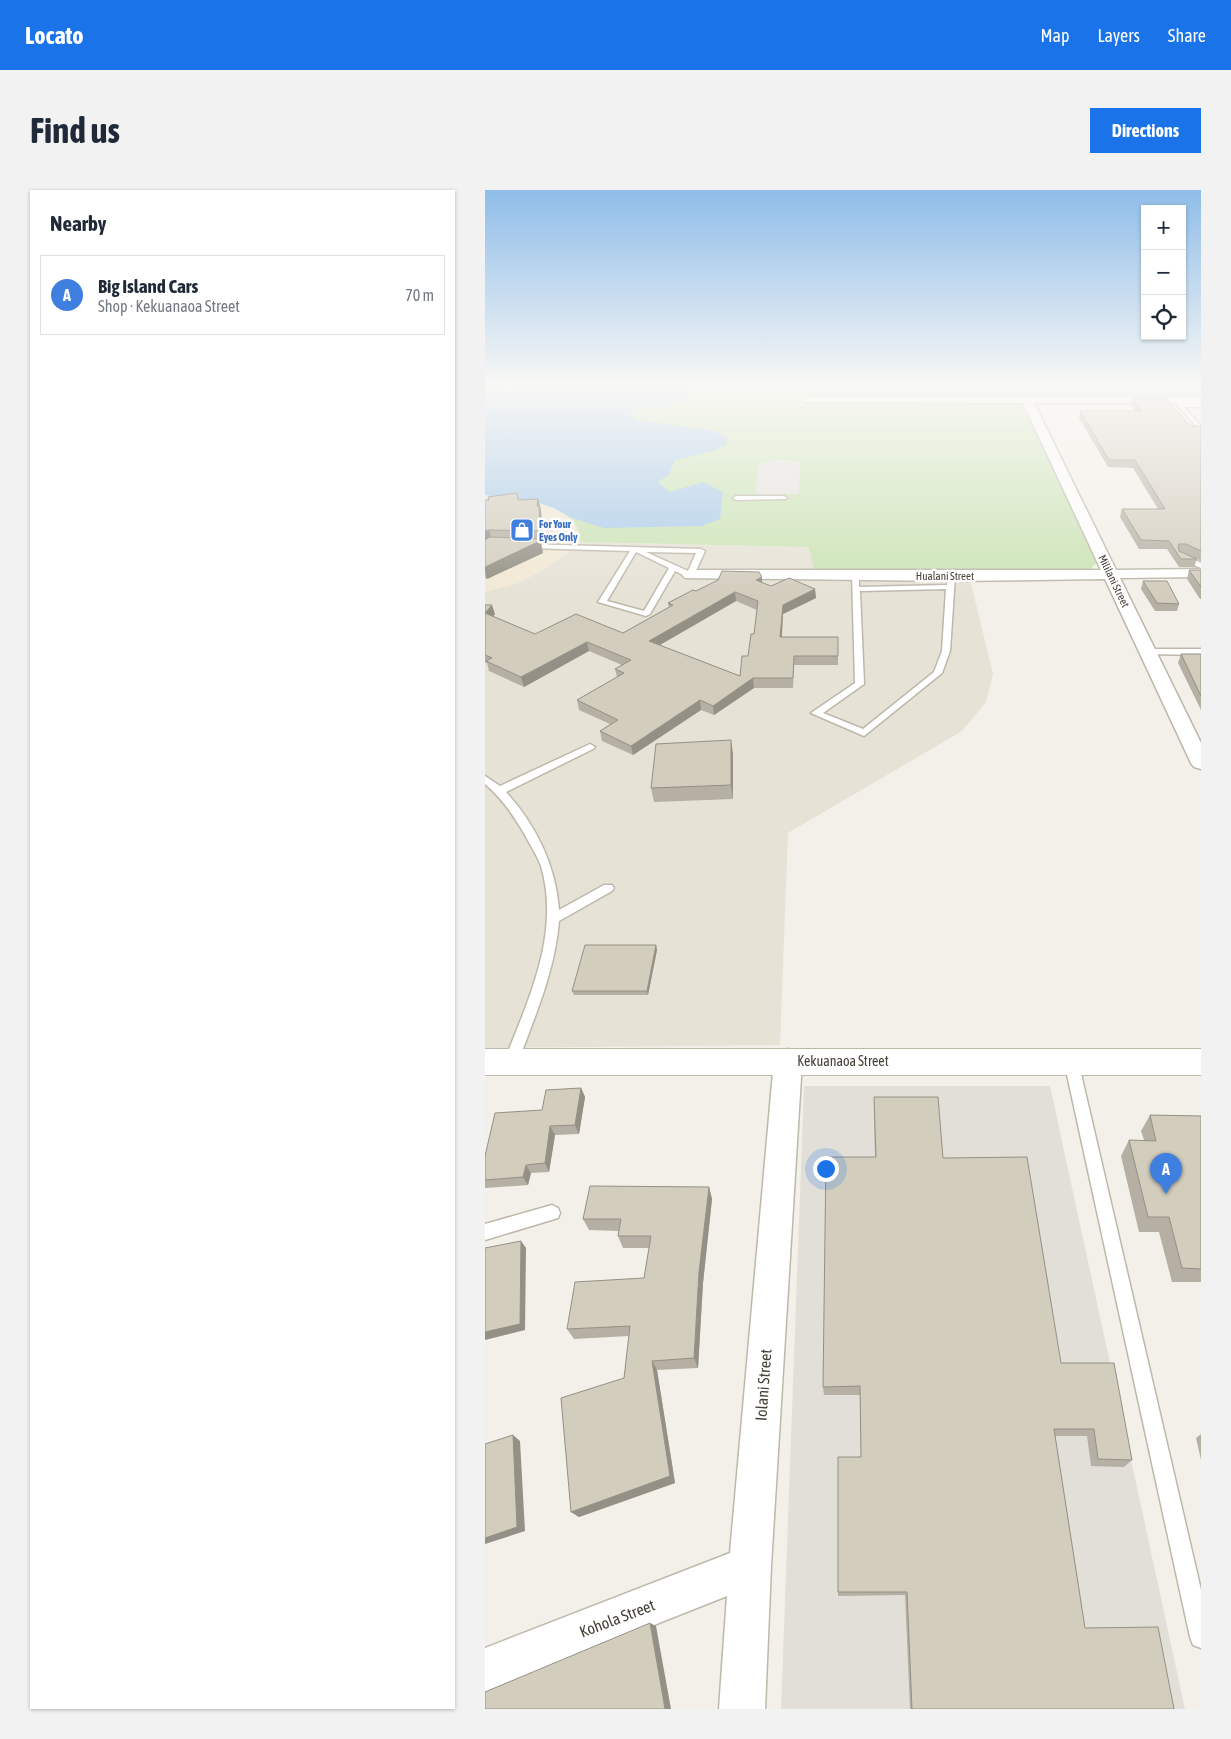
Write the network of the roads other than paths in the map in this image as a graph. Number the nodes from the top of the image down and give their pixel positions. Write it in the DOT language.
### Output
graph roads {
  1 [pos="1054,455"];
  2 [pos="736,498"];
  3 [pos="784,498"];
  4 [pos="520,546"];
  5 [pos="635,549"];
  6 [pos="1180,556"];
  7 [pos="1201,566"];
  8 [pos="673,567"];
  9 [pos="1201,573"];
  10 [pos="690,575"];
  11 [pos="1112,576"];
  12 [pos="856,582"];
  13 [pos="951,582"];
  14 [pos="1148,652"];
  15 [pos="1201,652"];
  16 [pos="590,747"];
  17 [pos="1201,763"];
  18 [pos="485,779"];
  19 [pos="501,790"];
  20 [pos="608,888"];
  21 [pos="555,918"];
  22 [pos="788,1061"];
  23 [pos="1071,1061"];
  24 [pos="498,1062"];
  25 [pos="1201,1062"];
  26 [pos="552,1213"];
  27 [pos="485,1232"];
  28 [pos="749,1566"];
  29 [pos="1201,1637"];
  30 [pos="485,1670"];
  31 [pos="742,1709"];
  1 -- 11 [label="street, Mililani Street"];
  2 -- 3 [label="lane"];
  4 -- 5 [label="lane"];
  5 -- 8 [label="lane"];
  5 -- 8 [label="lane"];
  5 -- 10 [label="lane"];
  6 -- 7 [label="lane"];
  8 -- 10 [label="lane"];
  9 -- 11 [label="street, Hualani Street"];
  10 -- 12 [label="street, Hualani Street"];
  11 -- 13 [label="street, Hualani Street"];
  11 -- 14 [label="street, Mililani Street"];
  12 -- 13 [label="street, Hualani Street"];
  12 -- 13 [label="lane"];
  14 -- 15 [label="lane"];
  14 -- 17 [label="street, Mililani Street"];
  16 -- 19 [label="lane"];
  18 -- 19 [label="lane"];
  19 -- 21 [label="lane"];
  20 -- 21 [label="lane"];
  21 -- 24 [label="lane"];
  22 -- 23 [label="street, Kekuanaoa Street"];
  22 -- 24 [label="street, Kekuanaoa Street"];
  22 -- 28 [label="street, Iolani Street"];
  23 -- 25 [label="street, Kekuanaoa Street"];
  23 -- 29 [label="lane"];
  26 -- 27 [label="lane"];
  28 -- 30 [label="street, Kohola Street"];
  28 -- 31 [label="street, Iolani Street"];
}
